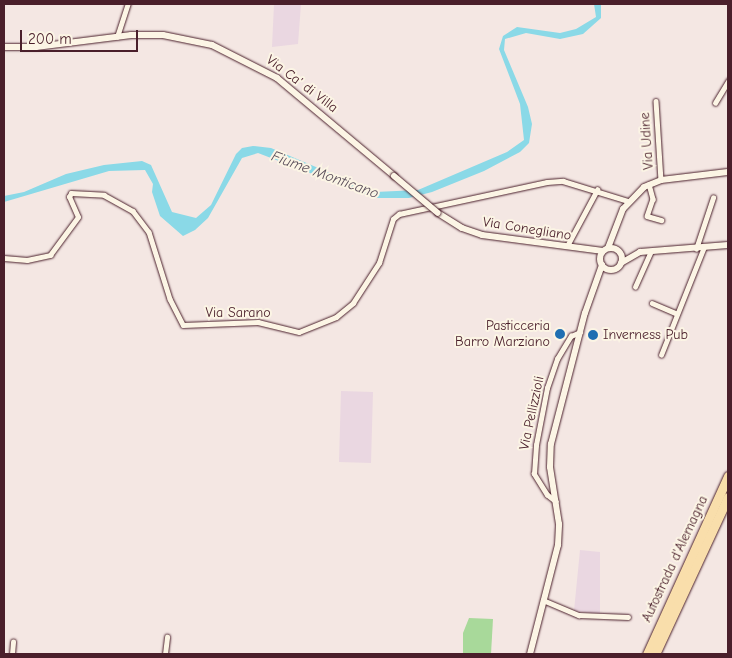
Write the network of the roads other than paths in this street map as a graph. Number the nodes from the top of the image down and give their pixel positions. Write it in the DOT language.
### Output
graph roads {
  1 [pos="128,4"];
  2 [pos="117,37"];
  3 [pos="4,47"];
  4 [pos="728,81"];
  5 [pos="656,101"];
  6 [pos="715,103"];
  7 [pos="728,172"];
  8 [pos="661,180"];
  9 [pos="650,184"];
  10 [pos="596,190"];
  11 [pos="713,198"];
  12 [pos="628,201"];
  13 [pos="438,213"];
  14 [pos="661,220"];
  15 [pos="728,245"];
  16 [pos="704,247"];
  17 [pos="696,248"];
  18 [pos="566,249"];
  19 [pos="606,250"];
  20 [pos="648,251"];
  21 [pos="588,252"];
  22 [pos="4,258"];
  23 [pos="697,258"];
  24 [pos="601,262"];
  25 [pos="621,263"];
  26 [pos="610,270"];
  27 [pos="598,282"];
  28 [pos="635,287"];
  29 [pos="652,303"];
  30 [pos="676,313"];
  31 [pos="580,332"];
  32 [pos="661,355"];
  33 [pos="728,476"];
  34 [pos="728,497"];
  35 [pos="556,502"];
  36 [pos="544,600"];
  37 [pos="628,617"];
  38 [pos="167,637"];
  39 [pos="13,642"];
  40 [pos="12,654"];
  41 [pos="165,654"];
  42 [pos="530,654"];
  43 [pos="646,654"];
  44 [pos="655,654"];
  1 -- 2 [label="street"];
  2 -- 3 [label="main road, Via Ca' di Villa"];
  2 -- 13 [label="main road, Via Ca' di Villa, bridge"];
  4 -- 6 [label="street"];
  5 -- 8 [label="street, Via Udine"];
  7 -- 8 [label="main road"];
  8 -- 9 [label="main road"];
  9 -- 12 [label="main road"];
  9 -- 14 [label="street"];
  10 -- 12 [label="street, Via Sarano"];
  10 -- 18 [label="street"];
  10 -- 22 [label="street, Via Sarano"];
  11 -- 17 [label="street"];
  12 -- 19 [label="main road"];
  13 -- 18 [label="main road, Via Conegliano"];
  15 -- 16 [label="main road"];
  16 -- 17 [label="main road"];
  16 -- 23 [label="street"];
  17 -- 20 [label="main road"];
  17 -- 23 [label="street"];
  18 -- 21 [label="main road, Via Conegliano"];
  19 -- 21 [label="main road, Via Conegliano"];
  19 -- 24 [label="main road"];
  19 -- 25 [label="main road"];
  20 -- 25 [label="main road"];
  20 -- 28 [label="street"];
  21 -- 24 [label="main road, Via Conegliano"];
  23 -- 30 [label="street"];
  24 -- 26 [label="main road, Via Conegliano"];
  24 -- 27 [label="main road"];
  25 -- 26 [label="main road"];
  26 -- 27 [label="main road"];
  27 -- 31 [label="main road"];
  29 -- 30 [label="street"];
  30 -- 32 [label="street"];
  31 -- 35 [label="main road"];
  31 -- 35 [label="street, Via Pellizzioli"];
  33 -- 43 [label="highway, Autostrada d'Alemagna"];
  34 -- 44 [label="highway, Autostrada d'Alemagna"];
  35 -- 36 [label="main road"];
  36 -- 37 [label="street"];
  36 -- 42 [label="main road"];
  38 -- 41 [label="street"];
  39 -- 40 [label="street"];
}
